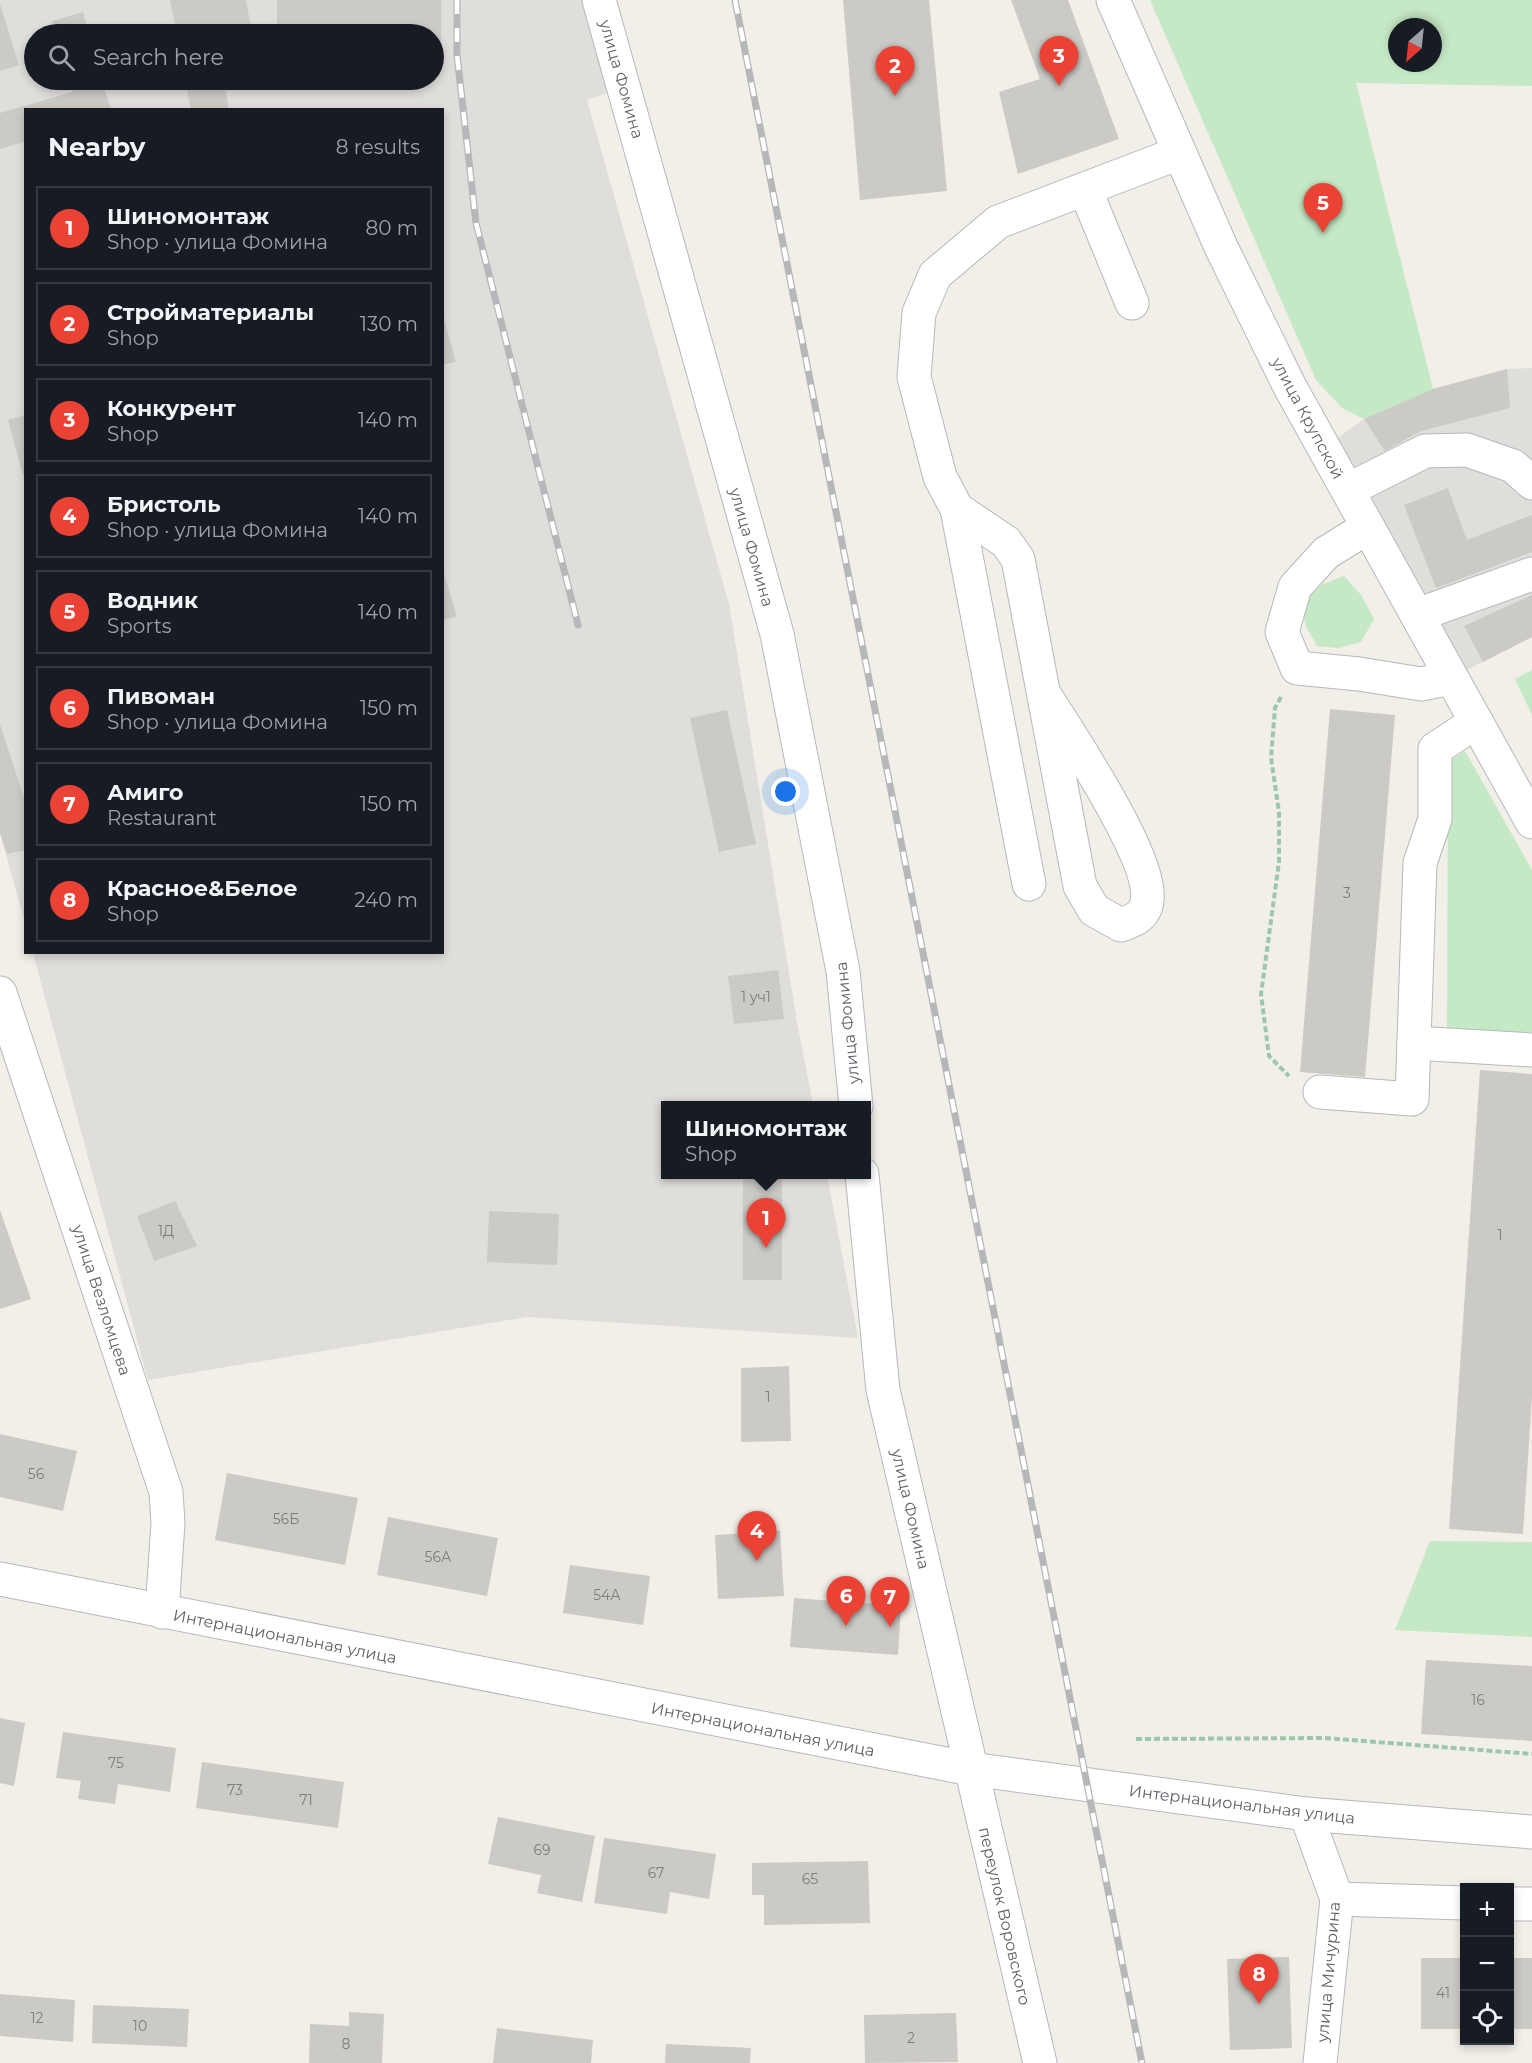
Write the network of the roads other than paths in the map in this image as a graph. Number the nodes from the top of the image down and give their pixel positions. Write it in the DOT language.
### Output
graph roads {
  1 [pos="599,0"];
  2 [pos="1113,0"];
  3 [pos="1179,153"];
  4 [pos="1085,189"];
  5 [pos="1132,303"];
  6 [pos="1532,483"];
  7 [pos="1348,490"];
  8 [pos="957,509"];
  9 [pos="1368,527"];
  10 [pos="1532,574"];
  11 [pos="1417,615"];
  12 [pos="1451,678"];
  13 [pos="1043,692"];
  14 [pos="1476,722"];
  15 [pos="1532,822"];
  16 [pos="1029,884"];
  17 [pos="0,993"];
  18 [pos="1414,1043"];
  19 [pos="1532,1050"];
  20 [pos="1320,1092"];
  21 [pos="856,1101"];
  22 [pos="862,1179"];
  23 [pos="0,1579"];
  24 [pos="162,1612"];
  25 [pos="971,1769"];
  26 [pos="1306,1814"];
  27 [pos="1532,1833"];
  28 [pos="1336,1899"];
  29 [pos="1460,1902"];
  30 [pos="1514,1904"];
  31 [pos="1532,1904"];
  32 [pos="1040,2063"];
  33 [pos="1320,2063"];
  1 -- 21 [label="street, улица Фомина"];
  2 -- 3 [label="street, улица Крупской"];
  3 -- 4 [label="street"];
  3 -- 7 [label="street, улица Крупской"];
  4 -- 5 [label="street"];
  4 -- 8 [label="street"];
  6 -- 7 [label="street"];
  7 -- 9 [label="street, улица Крупской"];
  8 -- 13 [label="street"];
  8 -- 16 [label="street"];
  9 -- 11 [label="street, улица Крупской"];
  9 -- 12 [label="street"];
  10 -- 11 [label="street"];
  11 -- 12 [label="street, улица Крупской"];
  12 -- 14 [label="street, улица Крупской"];
  13 -- 13 [label="street"];
  14 -- 15 [label="street, улица Крупской"];
  14 -- 18 [label="street"];
  17 -- 24 [label="street, улица Везломцева"];
  18 -- 19 [label="street"];
  18 -- 20 [label="street"];
  22 -- 25 [label="street, улица Фомина"];
  23 -- 24 [label="street, Интернациональная улица"];
  24 -- 25 [label="street, Интернациональная улица"];
  25 -- 26 [label="street, Интернациональная улица"];
  25 -- 32 [label="street, переулок Воровского"];
  26 -- 27 [label="street, Интернациональная улица"];
  26 -- 28 [label="street, улица Мичурина"];
  28 -- 29 [label="street"];
  28 -- 33 [label="street, улица Мичурина"];
  30 -- 31 [label="street"];
}
